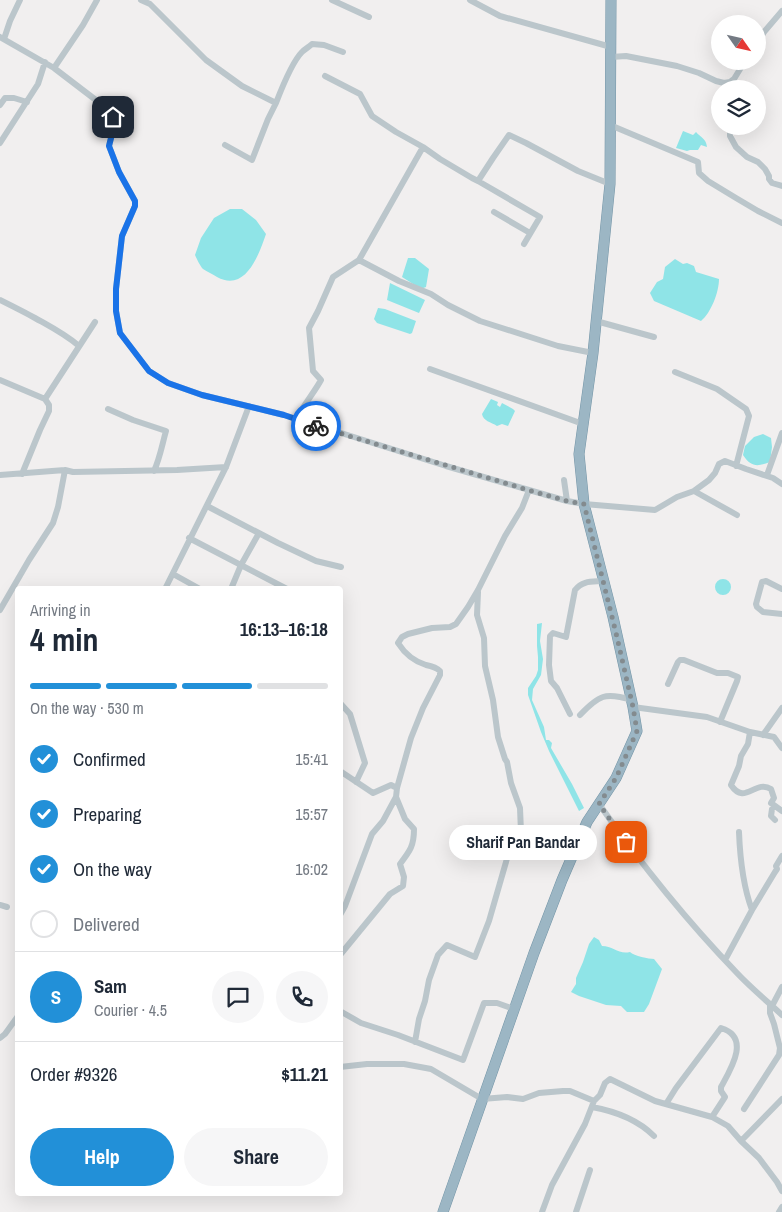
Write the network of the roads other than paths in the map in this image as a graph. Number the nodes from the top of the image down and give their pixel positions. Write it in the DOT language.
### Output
graph roads {
  1 [pos="20,0"];
  2 [pos="97,0"];
  3 [pos="141,0"];
  4 [pos="332,0"];
  5 [pos="470,0"];
  6 [pos="611,0"];
  7 [pos="782,11"];
  8 [pos="369,18"];
  9 [pos="766,30"];
  10 [pos="2,38"];
  11 [pos="343,52"];
  12 [pos="611,52"];
  13 [pos="45,62"];
  14 [pos="54,68"];
  15 [pos="325,76"];
  16 [pos="714,80"];
  17 [pos="27,102"];
  18 [pos="276,103"];
  19 [pos="0,105"];
  20 [pos="610,125"];
  21 [pos="730,135"];
  22 [pos="0,143"];
  23 [pos="225,145"];
  24 [pos="423,147"];
  25 [pos="478,181"];
  26 [pos="610,184"];
  27 [pos="782,186"];
  28 [pos="494,212"];
  29 [pos="782,223"];
  30 [pos="530,233"];
  31 [pos="524,244"];
  32 [pos="359,260"];
  33 [pos="0,300"];
  34 [pos="596,321"];
  35 [pos="95,322"];
  36 [pos="654,337"];
  37 [pos="79,346"];
  38 [pos="593,353"];
  39 [pos="430,369"];
  40 [pos="675,372"];
  41 [pos="0,380"];
  42 [pos="45,399"];
  43 [pos="249,406"];
  44 [pos="108,409"];
  45 [pos="297,419"];
  46 [pos="583,424"];
  47 [pos="782,433"];
  48 [pos="736,466"];
  49 [pos="226,467"];
  50 [pos="64,470"];
  51 [pos="154,471"];
  52 [pos="22,474"];
  53 [pos="0,475"];
  54 [pos="767,475"];
  55 [pos="564,480"];
  56 [pos="782,484"];
  57 [pos="528,490"];
  58 [pos="694,492"];
  59 [pos="567,501"];
  60 [pos="584,504"];
  61 [pos="207,506"];
  62 [pos="737,515"];
  63 [pos="259,534"];
  64 [pos="190,538"];
  65 [pos="242,565"];
  66 [pos="341,567"];
  67 [pos="173,574"];
  68 [pos="604,581"];
  69 [pos="167,586"];
  70 [pos="195,586"];
  71 [pos="232,586"];
  72 [pos="281,586"];
  73 [pos="782,589"];
  74 [pos="478,590"];
  75 [pos="0,610"];
  76 [pos="782,614"];
  77 [pos="668,684"];
  78 [pos="633,704"];
  79 [pos="343,706"];
  80 [pos="782,708"];
  81 [pos="570,714"];
  82 [pos="580,715"];
  83 [pos="720,722"];
  84 [pos="750,732"];
  85 [pos="764,735"];
  86 [pos="782,748"];
  87 [pos="343,774"];
  88 [pos="356,782"];
  89 [pos="397,788"];
  90 [pos="396,797"];
  91 [pos="775,806"];
  92 [pos="598,807"];
  93 [pos="782,811"];
  94 [pos="776,820"];
  95 [pos="739,832"];
  96 [pos="782,856"];
  97 [pos="343,910"];
  98 [pos="752,910"];
  99 [pos="343,951"];
  100 [pos="725,960"];
  101 [pos="782,987"];
  102 [pos="771,1005"];
  103 [pos="514,1009"];
  104 [pos="343,1013"];
  105 [pos="782,1015"];
  106 [pos="15,1020"];
  107 [pos="0,1038"];
  108 [pos="415,1042"];
  109 [pos="781,1049"];
  110 [pos="343,1067"];
  111 [pos="482,1099"];
  112 [pos="782,1099"];
  113 [pos="593,1104"];
  114 [pos="666,1104"];
  115 [pos="744,1109"];
  116 [pos="712,1118"];
  117 [pos="654,1136"];
  118 [pos="741,1141"];
  119 [pos="590,1170"];
  120 [pos="782,1191"];
  121 [pos="782,1206"];
  122 [pos="443,1212"];
  123 [pos="542,1212"];
  124 [pos="576,1212"];
  125 [pos="779,1212"];
  1 -- 10 [label="street"];
  2 -- 14 [label="street"];
  3 -- 18 [label="street"];
  4 -- 8 [label="street"];
  5 -- 12 [label="street"];
  6 -- 12 [label="highway"];
  7 -- 9 [label="street"];
  10 -- 13 [label="street"];
  11 -- 18 [label="street"];
  12 -- 16 [label="street"];
  12 -- 20 [label="highway"];
  13 -- 14 [label="street"];
  13 -- 17 [label="street"];
  14 -- 43 [label="street"];
  15 -- 24 [label="street"];
  17 -- 19 [label="street"];
  17 -- 22 [label="street"];
  18 -- 23 [label="street"];
  20 -- 26 [label="highway"];
  20 -- 29 [label="street"];
  21 -- 27 [label="street"];
  24 -- 25 [label="street"];
  24 -- 32 [label="street"];
  25 -- 26 [label="street"];
  25 -- 30 [label="street"];
  26 -- 34 [label="highway"];
  28 -- 30 [label="street"];
  30 -- 31 [label="street"];
  32 -- 38 [label="street"];
  32 -- 45 [label="street"];
  33 -- 37 [label="street"];
  34 -- 36 [label="street"];
  34 -- 38 [label="highway"];
  35 -- 37 [label="street"];
  37 -- 42 [label="street"];
  38 -- 46 [label="highway"];
  39 -- 46 [label="street"];
  40 -- 48 [label="street"];
  41 -- 42 [label="street"];
  42 -- 52 [label="street"];
  43 -- 45 [label="street"];
  43 -- 49 [label="street"];
  44 -- 51 [label="street"];
  45 -- 57 [label="street"];
  46 -- 60 [label="highway"];
  47 -- 54 [label="street"];
  48 -- 54 [label="street"];
  48 -- 58 [label="street"];
  49 -- 51 [label="street"];
  49 -- 61 [label="street"];
  50 -- 51 [label="street"];
  50 -- 52 [label="street"];
  50 -- 75 [label="street"];
  52 -- 53 [label="street"];
  54 -- 56 [label="street"];
  55 -- 59 [label="street"];
  57 -- 59 [label="street"];
  57 -- 74 [label="street"];
  58 -- 60 [label="street"];
  58 -- 62 [label="street"];
  59 -- 60 [label="street"];
  60 -- 68 [label="highway"];
  61 -- 63 [label="street"];
  61 -- 64 [label="street"];
  63 -- 65 [label="street"];
  63 -- 66 [label="street"];
  64 -- 65 [label="street"];
  64 -- 67 [label="street"];
  65 -- 71 [label="street"];
  65 -- 72 [label="street"];
  67 -- 69 [label="street"];
  67 -- 70 [label="street"];
  68 -- 78 [label="highway"];
  68 -- 81 [label="street"];
  73 -- 76 [label="street"];
  74 -- 89 [label="street"];
  74 -- 108 [label="street"];
  77 -- 83 [label="street"];
  78 -- 82 [label="street"];
  78 -- 83 [label="street"];
  78 -- 92 [label="highway"];
  79 -- 88 [label="street"];
  80 -- 85 [label="street"];
  83 -- 84 [label="street"];
  84 -- 85 [label="street"];
  84 -- 91 [label="street"];
  85 -- 86 [label="street"];
  87 -- 88 [label="street"];
  88 -- 89 [label="street"];
  89 -- 90 [label="street"];
  90 -- 97 [label="street"];
  90 -- 99 [label="street"];
  91 -- 93 [label="street"];
  91 -- 94 [label="street"];
  92 -- 100 [label="street"];
  92 -- 103 [label="highway"];
  95 -- 98 [label="street"];
  96 -- 98 [label="street"];
  98 -- 100 [label="street"];
  100 -- 102 [label="street"];
  101 -- 102 [label="street"];
  102 -- 105 [label="street"];
  102 -- 109 [label="street"];
  103 -- 108 [label="street"];
  103 -- 111 [label="highway"];
  104 -- 108 [label="street"];
  106 -- 107 [label="street"];
  109 -- 115 [label="street"];
  110 -- 111 [label="street"];
  111 -- 113 [label="street"];
  111 -- 122 [label="highway"];
  112 -- 118 [label="street"];
  113 -- 114 [label="street"];
  113 -- 117 [label="street"];
  113 -- 123 [label="street"];
  114 -- 116 [label="street"];
  114 -- 116 [label="street"];
  116 -- 118 [label="street"];
  118 -- 120 [label="street"];
  119 -- 124 [label="street"];
  121 -- 125 [label="street"];
}
